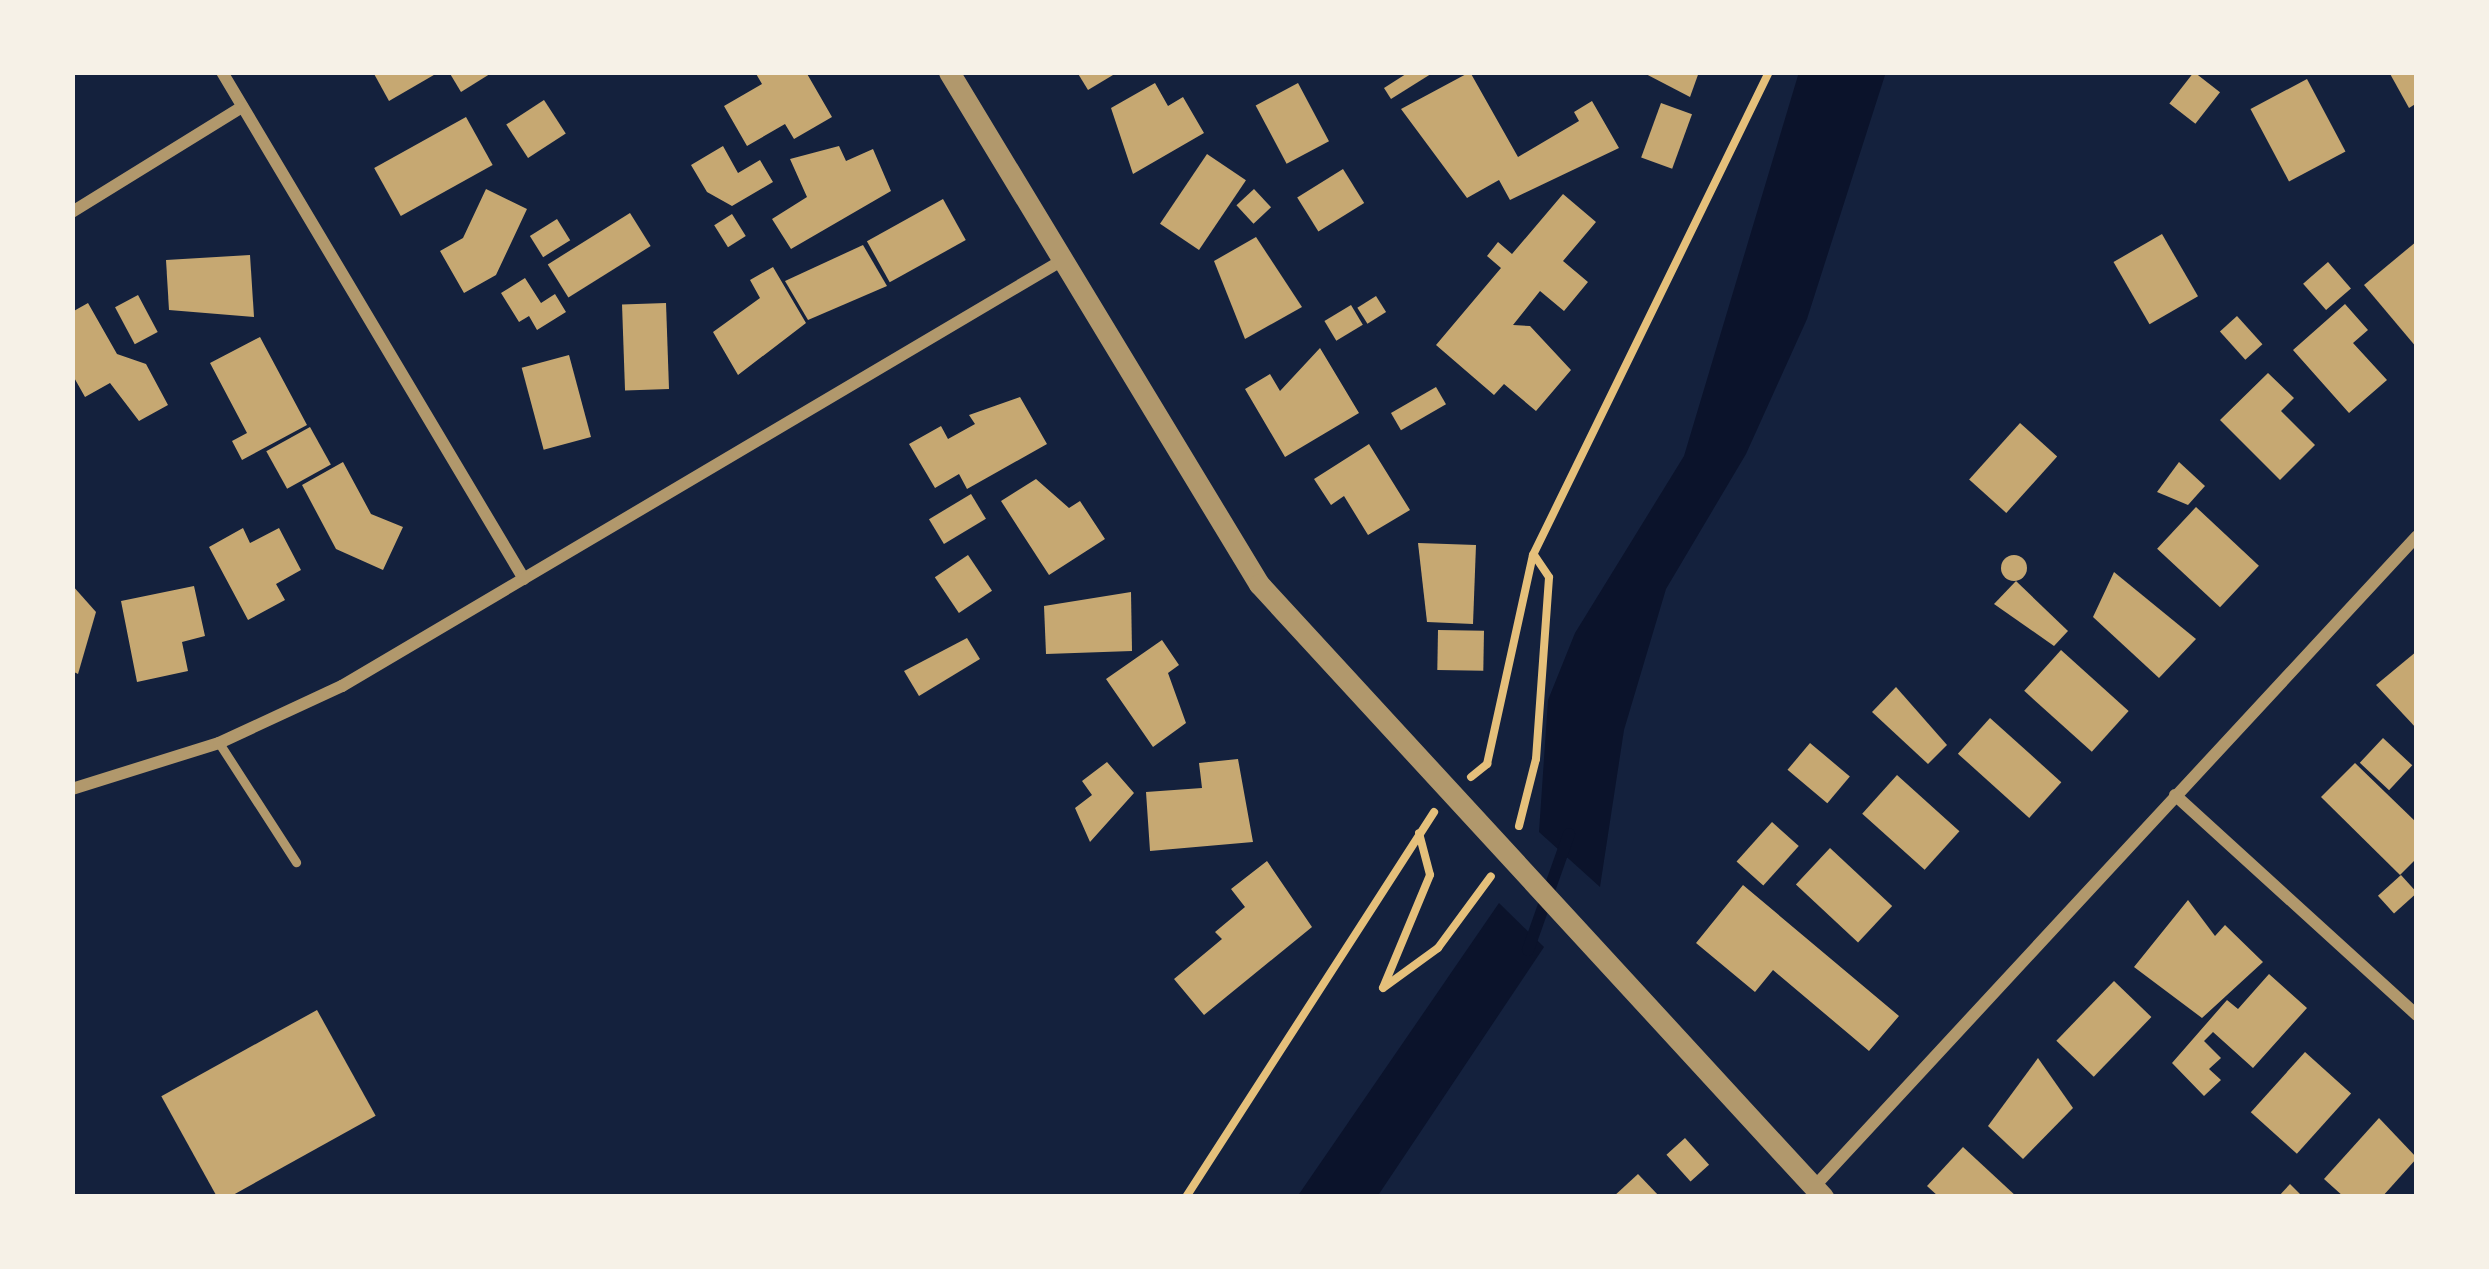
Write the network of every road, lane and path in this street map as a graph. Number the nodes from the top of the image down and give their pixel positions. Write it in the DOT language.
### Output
graph roads {
  1 [pos="222,72"];
  2 [pos="949,72"];
  3 [pos="1768,72"];
  4 [pos="242,107"];
  5 [pos="72,212"];
  6 [pos="1061,262"];
  7 [pos="2417,536"];
  8 [pos="524,579"];
  9 [pos="220,743"];
  10 [pos="72,789"];
  11 [pos="1450,794"];
  12 [pos="2175,795"];
  13 [pos="296,862"];
  14 [pos="2417,1015"];
  15 [pos="1819,1192"];
  16 [pos="1186,1197"];
  1 -- 4 [label="street"];
  2 -- 6 [label="street"];
  3 -- 11 [label="path"];
  4 -- 5 [label="street"];
  4 -- 8 [label="street"];
  6 -- 8 [label="street"];
  6 -- 11 [label="street"];
  7 -- 12 [label="street"];
  8 -- 9 [label="street"];
  9 -- 10 [label="street"];
  9 -- 13 [label="lane"];
  11 -- 15 [label="street"];
  11 -- 16 [label="path"];
  12 -- 14 [label="street"];
  12 -- 15 [label="street"];
}
